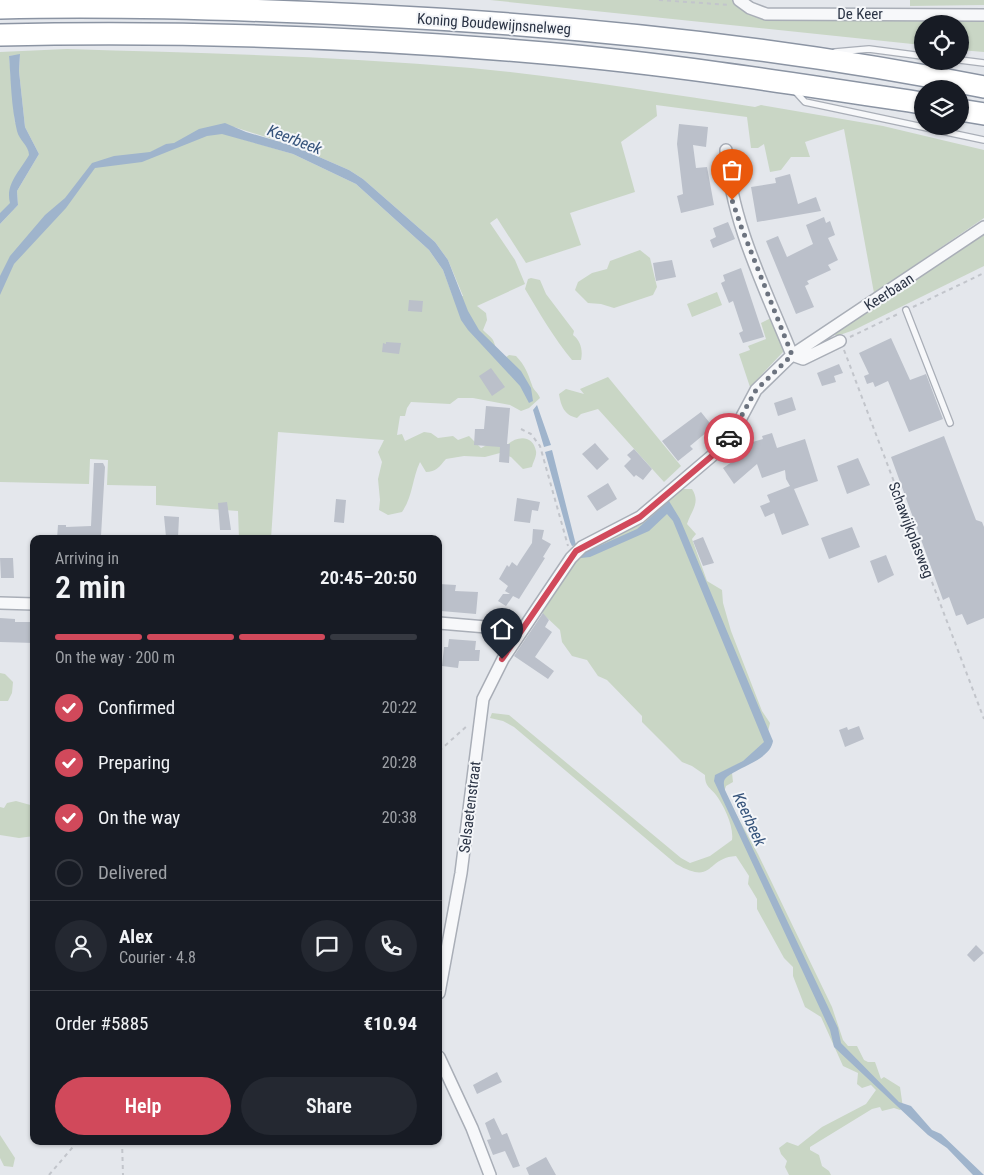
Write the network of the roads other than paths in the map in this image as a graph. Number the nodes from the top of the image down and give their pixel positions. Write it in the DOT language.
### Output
graph roads {
  1 [pos="741,1"];
  2 [pos="0,8"];
  3 [pos="984,14"];
  4 [pos="0,35"];
  5 [pos="793,55"];
  6 [pos="914,55"];
  7 [pos="969,61"];
  8 [pos="984,63"];
  9 [pos="788,82"];
  10 [pos="984,87"];
  11 [pos="914,102"];
  12 [pos="969,112"];
  13 [pos="984,114"];
  14 [pos="984,140"];
  15 [pos="726,150"];
  16 [pos="984,227"];
  17 [pos="906,310"];
  18 [pos="840,341"];
  19 [pos="792,355"];
  20 [pos="950,423"];
  21 [pos="0,603"];
  22 [pos="30,604"];
  23 [pos="442,623"];
  24 [pos="522,630"];
  25 [pos="442,977"];
  26 [pos="442,1063"];
  27 [pos="490,1175"];
  1 -- 3 [label="street, De Keer"];
  2 -- 5 [label="highway, Koning Boudewijnsnelweg"];
  4 -- 9 [label="highway, Koning Boudewijnsnelweg"];
  5 -- 6 [label="lane"];
  5 -- 10 [label="highway, Koning Boudewijnsnelweg"];
  7 -- 8 [label="lane"];
  9 -- 11 [label="highway, Koning Boudewijnsnelweg"];
  9 -- 14 [label="lane"];
  12 -- 13 [label="highway"];
  15 -- 19 [label="street"];
  16 -- 19 [label="street, Keerbaan"];
  17 -- 20 [label="lane"];
  18 -- 19 [label="street"];
  19 -- 24 [label="street, Keerbaan"];
  21 -- 22 [label="street"];
  23 -- 24 [label="street"];
  24 -- 25 [label="street, Selsaetenstraat"];
  26 -- 27 [label="street"];
}
